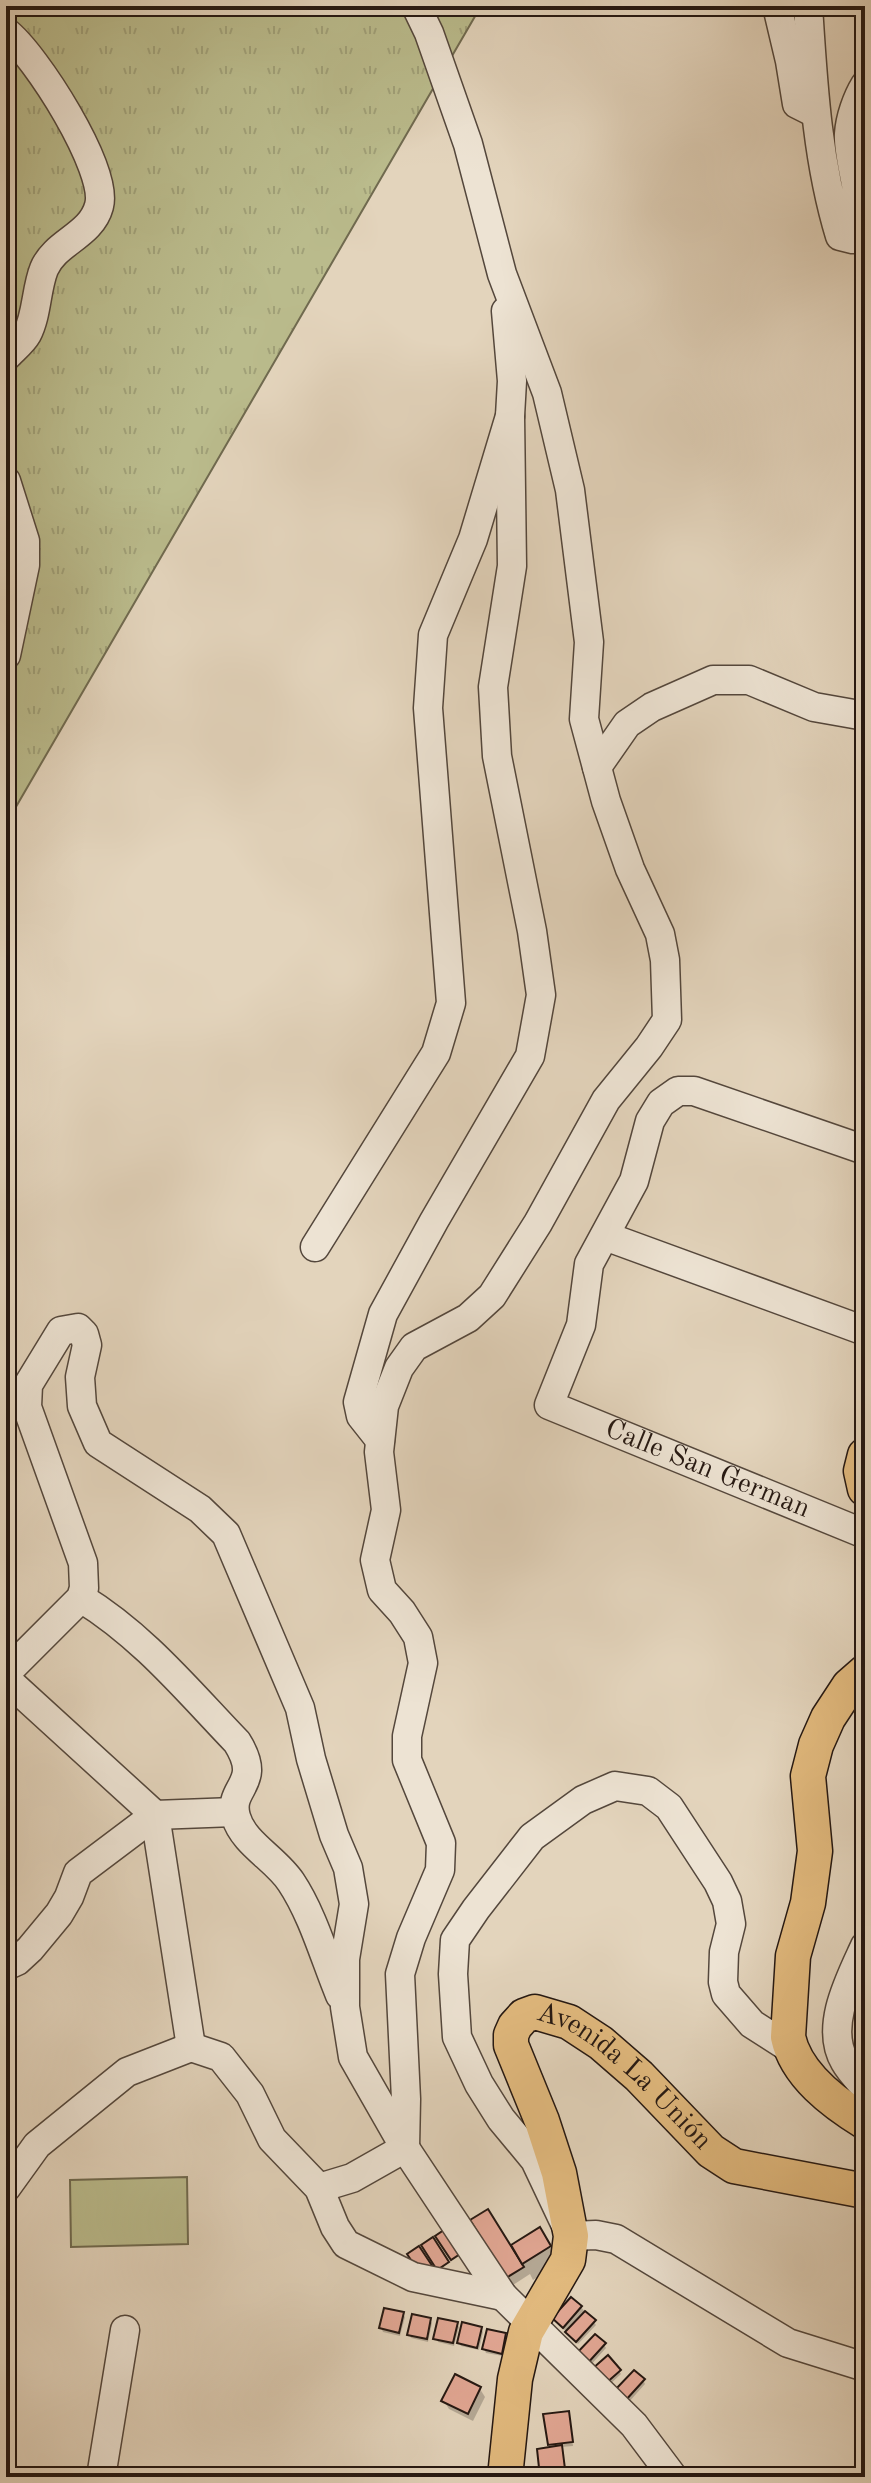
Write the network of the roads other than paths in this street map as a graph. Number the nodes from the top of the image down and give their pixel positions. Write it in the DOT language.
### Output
graph roads {
  1 [pos="416,6"];
  2 [pos="777,6"];
  3 [pos="808,6"];
  4 [pos="6,32"];
  5 [pos="865,85"];
  6 [pos="815,113"];
  7 [pos="502,274"];
  8 [pos="6,357"];
  9 [pos="510,416"];
  10 [pos="6,481"];
  11 [pos="6,655"];
  12 [pos="865,716"];
  13 [pos="597,767"];
  14 [pos="865,1150"];
  15 [pos="605,1236"];
  16 [pos="315,1247"];
  17 [pos="865,1331"];
  18 [pos="380,1440"];
  19 [pos="865,1455"];
  20 [pos="865,1489"];
  21 [pos="865,1534"];
  22 [pos="81,1598"];
  23 [pos="865,1672"];
  24 [pos="6,1676"];
  25 [pos="234,1812"];
  26 [pos="155,1815"];
  27 [pos="865,1946"];
  28 [pos="6,1966"];
  29 [pos="345,2007"];
  30 [pos="191,2047"];
  31 [pos="791,2049"];
  32 [pos="865,2087"];
  33 [pos="865,2122"];
  34 [pos="405,2148"];
  35 [pos="6,2188"];
  36 [pos="319,2188"];
  37 [pos="865,2191"];
  38 [pos="571,2236"];
  39 [pos="503,2296"];
  40 [pos="532,2322"];
  41 [pos="125,2330"];
  42 [pos="863,2366"];
  43 [pos="101,2477"];
  44 [pos="505,2477"];
  45 [pos="673,2477"];
  1 -- 7 [label="street"];
  2 -- 6 [label="street"];
  3 -- 6 [label="street"];
  4 -- 8 [label="street"];
  5 -- 6 [label="street"];
  7 -- 9 [label="street"];
  7 -- 13 [label="street"];
  9 -- 16 [label="street"];
  9 -- 18 [label="street"];
  10 -- 11 [label="street"];
  12 -- 13 [label="street"];
  13 -- 18 [label="street"];
  14 -- 15 [label="street"];
  15 -- 17 [label="street"];
  15 -- 21 [label="street, Calle San German"];
  18 -- 34 [label="street"];
  19 -- 20 [label="main road"];
  22 -- 24 [label="street"];
  22 -- 25 [label="street"];
  22 -- 29 [label="street"];
  23 -- 31 [label="main road"];
  24 -- 26 [label="street"];
  25 -- 26 [label="street"];
  25 -- 29 [label="street"];
  26 -- 28 [label="street"];
  26 -- 30 [label="street"];
  27 -- 32 [label="street"];
  29 -- 34 [label="street"];
  30 -- 35 [label="street"];
  30 -- 36 [label="street"];
  31 -- 33 [label="main road"];
  31 -- 38 [label="street"];
  34 -- 36 [label="street"];
  34 -- 39 [label="street"];
  36 -- 39 [label="street"];
  37 -- 38 [label="main road, Avenida La Unión"];
  38 -- 40 [label="main road, Avenida La Unión"];
  38 -- 42 [label="street"];
  39 -- 40 [label="street"];
  40 -- 44 [label="main road, Avenida La Unión"];
  40 -- 45 [label="street"];
  41 -- 43 [label="street"];
}
